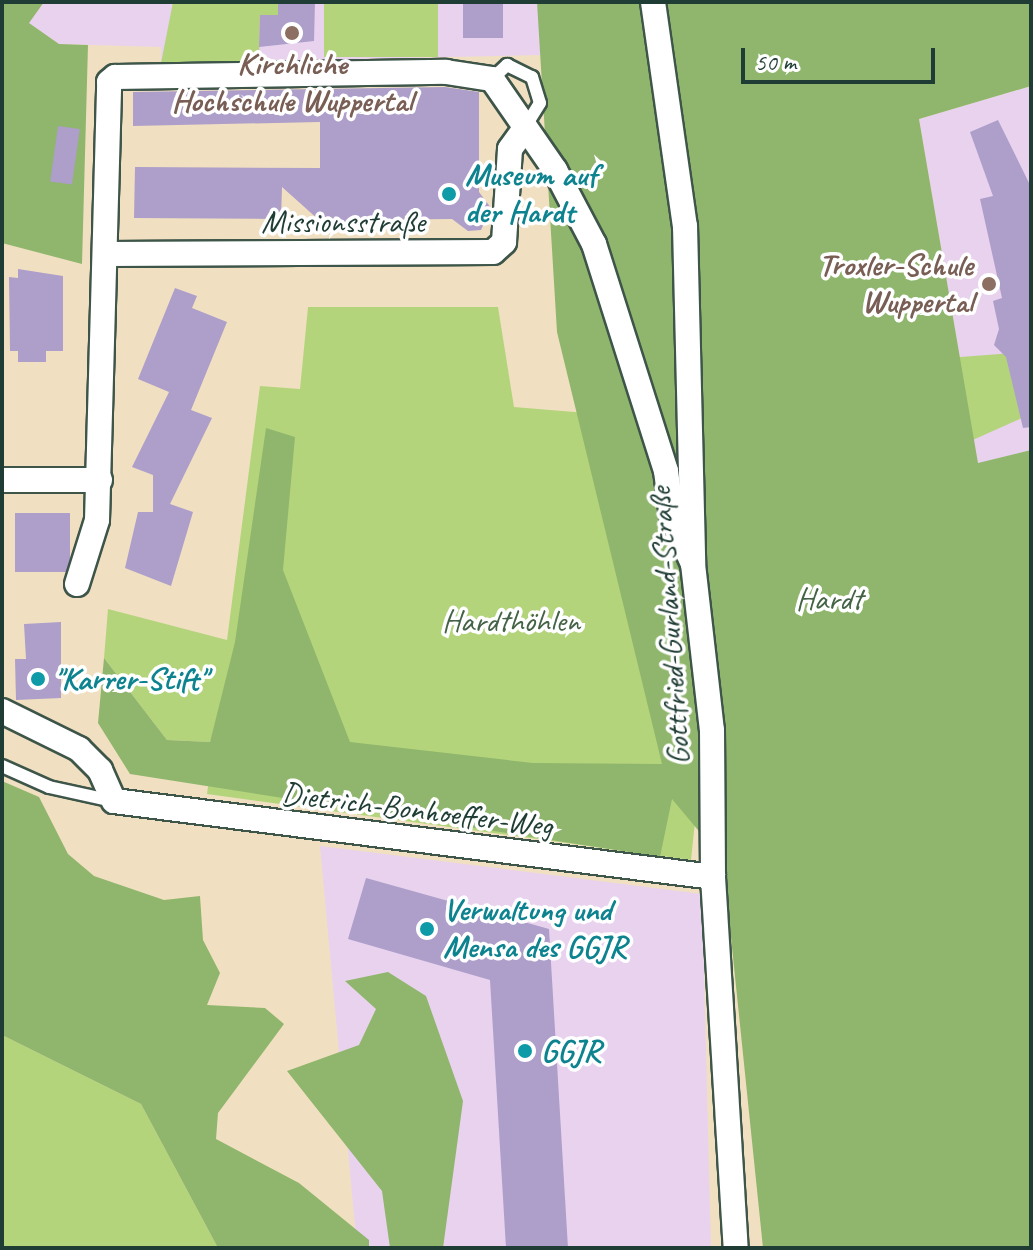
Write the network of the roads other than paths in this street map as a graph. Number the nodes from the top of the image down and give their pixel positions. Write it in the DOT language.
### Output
graph roads {
  1 [pos="653,2"];
  2 [pos="492,79"];
  3 [pos="524,130"];
  4 [pos="108,254"];
  5 [pos="2,480"];
  6 [pos="100,480"];
  7 [pos="693,564"];
  8 [pos="77,584"];
  9 [pos="2,711"];
  10 [pos="2,766"];
  11 [pos="114,801"];
  12 [pos="713,877"];
  13 [pos="736,1248"];
  1 -- 7 [label="street, Gottfried-Gurland-Straße"];
  2 -- 3 [label="street"];
  2 -- 3 [label="lane"];
  2 -- 4 [label="street"];
  3 -- 4 [label="street, Missionsstraße"];
  3 -- 7 [label="street"];
  4 -- 6 [label="street"];
  5 -- 6 [label="street"];
  6 -- 8 [label="street"];
  7 -- 12 [label="street, Gottfried-Gurland-Straße"];
  9 -- 11 [label="street"];
  10 -- 11 [label="lane, Dietrich-Bonhoeffer-Weg"];
  11 -- 12 [label="street, Dietrich-Bonhoeffer-Weg"];
  12 -- 13 [label="street, Gottfried-Gurland-Straße"];
}
